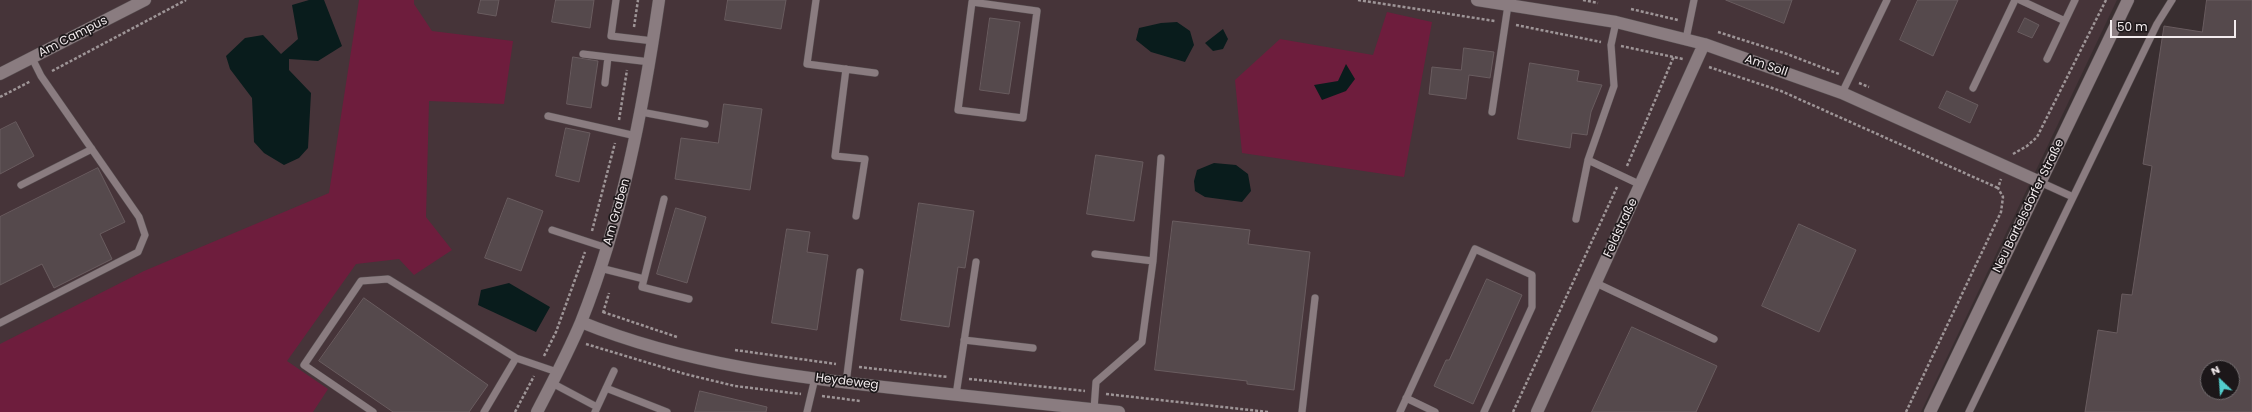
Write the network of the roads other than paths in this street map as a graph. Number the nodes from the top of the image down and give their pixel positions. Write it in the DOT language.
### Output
graph roads {
  1 [pos="145,0"];
  2 [pos="616,0"];
  3 [pos="659,0"];
  4 [pos="816,0"];
  5 [pos="1477,0"];
  6 [pos="1694,0"];
  7 [pos="1887,0"];
  8 [pos="2015,0"];
  9 [pos="2020,0"];
  10 [pos="2075,0"];
  11 [pos="2128,0"];
  12 [pos="2172,0"];
  13 [pos="1006,3"];
  14 [pos="1508,5"];
  15 [pos="2065,21"];
  16 [pos="1616,22"];
  17 [pos="1686,39"];
  18 [pos="653,41"];
  19 [pos="1704,44"];
  20 [pos="583,54"];
  21 [pos="608,57"];
  22 [pos="32,58"];
  23 [pos="2047,59"];
  24 [pos="650,62"];
  25 [pos="846,69"];
  26 [pos="875,73"];
  27 [pos="0,74"];
  28 [pos="605,83"];
  29 [pos="1973,88"];
  30 [pos="1842,93"];
  31 [pos="641,112"];
  32 [pos="1492,112"];
  33 [pos="548,116"];
  34 [pos="705,124"];
  35 [pos="636,136"];
  36 [pos="92,149"];
  37 [pos="1161,158"];
  38 [pos="1588,160"];
  39 [pos="2040,182"];
  40 [pos="21,185"];
  41 [pos="1641,185"];
  42 [pos="2073,197"];
  43 [pos="664,199"];
  44 [pos="856,216"];
  45 [pos="1576,219"];
  46 [pos="552,230"];
  47 [pos="607,248"];
  48 [pos="1095,254"];
  49 [pos="1153,261"];
  50 [pos="976,262"];
  51 [pos="600,268"];
  52 [pos="860,272"];
  53 [pos="644,279"];
  54 [pos="1596,283"];
  55 [pos="1315,298"];
  56 [pos="689,299"];
  57 [pos="581,322"];
  58 [pos="0,323"];
  59 [pos="1714,339"];
  60 [pos="964,340"];
  61 [pos="1033,348"];
  62 [pos="516,358"];
  63 [pos="614,371"];
  64 [pos="555,378"];
  65 [pos="815,378"];
  66 [pos="846,383"];
  67 [pos="606,388"];
  68 [pos="956,395"];
  69 [pos="1406,398"];
  70 [pos="596,409"];
  71 [pos="1094,409"];
  72 [pos="373,412"];
  73 [pos="484,412"];
  74 [pos="537,412"];
  75 [pos="667,412"];
  76 [pos="808,412"];
  77 [pos="1119,412"];
  78 [pos="1302,412"];
  79 [pos="1400,412"];
  80 [pos="1435,412"];
  81 [pos="1484,412"];
  82 [pos="1537,412"];
  83 [pos="1930,412"];
  84 [pos="1969,412"];
  1 -- 22 [label="street, Am Campus"];
  2 -- 18 [label="lane"];
  3 -- 18 [label="street, Am Graben"];
  4 -- 25 [label="lane"];
  5 -- 14 [label="street, Am Soll"];
  6 -- 17 [label="lane"];
  7 -- 30 [label="lane"];
  8 -- 29 [label="lane"];
  9 -- 15 [label="lane"];
  10 -- 15 [label="lane"];
  11 -- 39 [label="street, Neu Bartelsdorfer Straße"];
  12 -- 42 [label="lane"];
  13 -- 13 [label="lane"];
  14 -- 16 [label="street, Am Soll"];
  14 -- 32 [label="lane"];
  15 -- 23 [label="lane"];
  16 -- 17 [label="street, Am Soll"];
  16 -- 38 [label="lane"];
  17 -- 19 [label="street, Am Soll"];
  18 -- 24 [label="street, Am Graben"];
  19 -- 30 [label="street, Am Soll"];
  19 -- 41 [label="street, Feldstraße"];
  20 -- 21 [label="lane"];
  21 -- 24 [label="lane"];
  21 -- 28 [label="lane"];
  22 -- 27 [label="street, Am Campus"];
  22 -- 36 [label="lane"];
  24 -- 31 [label="street, Am Graben"];
  25 -- 26 [label="lane"];
  25 -- 44 [label="lane"];
  30 -- 39 [label="street, Am Soll"];
  31 -- 34 [label="lane"];
  31 -- 35 [label="street, Am Graben"];
  33 -- 35 [label="lane"];
  35 -- 47 [label="street, Am Graben"];
  36 -- 40 [label="lane"];
  36 -- 58 [label="lane"];
  37 -- 49 [label="lane"];
  38 -- 41 [label="lane"];
  38 -- 45 [label="lane"];
  39 -- 42 [label="lane"];
  39 -- 83 [label="street, Neu Bartelsdorfer Straße"];
  41 -- 54 [label="street, Feldstraße"];
  42 -- 84 [label="lane"];
  43 -- 53 [label="lane"];
  46 -- 47 [label="lane"];
  47 -- 51 [label="street, Am Graben"];
  48 -- 49 [label="lane"];
  49 -- 71 [label="lane"];
  50 -- 60 [label="lane"];
  51 -- 53 [label="lane"];
  51 -- 57 [label="street, Am Graben"];
  52 -- 66 [label="lane"];
  53 -- 56 [label="lane"];
  54 -- 59 [label="lane"];
  54 -- 82 [label="street, Feldstraße"];
  55 -- 78 [label="lane"];
  57 -- 64 [label="street, Am Graben"];
  57 -- 65 [label="street, Heydeweg"];
  60 -- 61 [label="lane"];
  60 -- 68 [label="lane"];
  62 -- 64 [label="lane"];
  62 -- 72 [label="lane"];
  62 -- 73 [label="lane"];
  63 -- 67 [label="lane"];
  64 -- 70 [label="lane"];
  64 -- 74 [label="street, Am Graben"];
  65 -- 66 [label="street, Heydeweg"];
  65 -- 76 [label="lane"];
  66 -- 68 [label="street, Heydeweg"];
  67 -- 70 [label="lane"];
  67 -- 75 [label="lane"];
  68 -- 71 [label="street, Heydeweg"];
  69 -- 79 [label="lane"];
  69 -- 80 [label="lane"];
  69 -- 81 [label="lane"];
  71 -- 77 [label="street, Heydeweg"];
}
